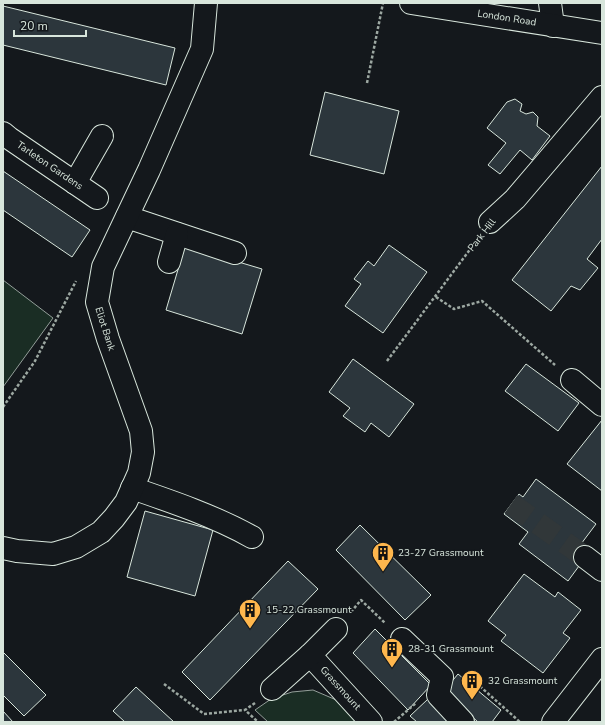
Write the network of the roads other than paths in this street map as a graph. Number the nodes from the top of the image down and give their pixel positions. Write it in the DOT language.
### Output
graph roads {
  1 [pos="206,3"];
  2 [pos="413,3"];
  3 [pos="550,3"];
  4 [pos="553,26"];
  5 [pos="602,33"];
  6 [pos="602,97"];
  7 [pos="3,133"];
  8 [pos="102,136"];
  9 [pos="75,183"];
  10 [pos="97,198"];
  11 [pos="127,217"];
  12 [pos="490,222"];
  13 [pos="177,234"];
  14 [pos="235,253"];
  15 [pos="169,262"];
  16 [pos="572,380"];
  17 [pos="602,405"];
  18 [pos="132,488"];
  19 [pos="252,537"];
  20 [pos="3,548"];
  21 [pos="336,628"];
  22 [pos="402,639"];
  23 [pos="310,656"];
  24 [pos="602,659"];
  25 [pos="272,688"];
  26 [pos="371,722"];
  27 [pos="463,722"];
  28 [pos="553,722"];
  1 -- 11 [label="main road, Eliot Bank"];
  2 -- 4 [label="main road, London Road"];
  3 -- 4 [label="main road"];
  4 -- 5 [label="main road, London Road"];
  6 -- 12 [label="main road, Park Hill"];
  7 -- 9 [label="main road, Tarleton Gardens"];
  8 -- 9 [label="main road"];
  9 -- 10 [label="main road, Tarleton Gardens"];
  11 -- 13 [label="main road"];
  11 -- 18 [label="main road, Eliot Bank"];
  13 -- 14 [label="main road"];
  13 -- 15 [label="main road"];
  16 -- 17 [label="main road"];
  18 -- 19 [label="main road"];
  18 -- 20 [label="main road, Eliot Bank"];
  21 -- 23 [label="main road"];
  22 -- 27 [label="main road"];
  23 -- 25 [label="main road"];
  23 -- 26 [label="main road, Grassmount"];
  24 -- 28 [label="main road"];
}
